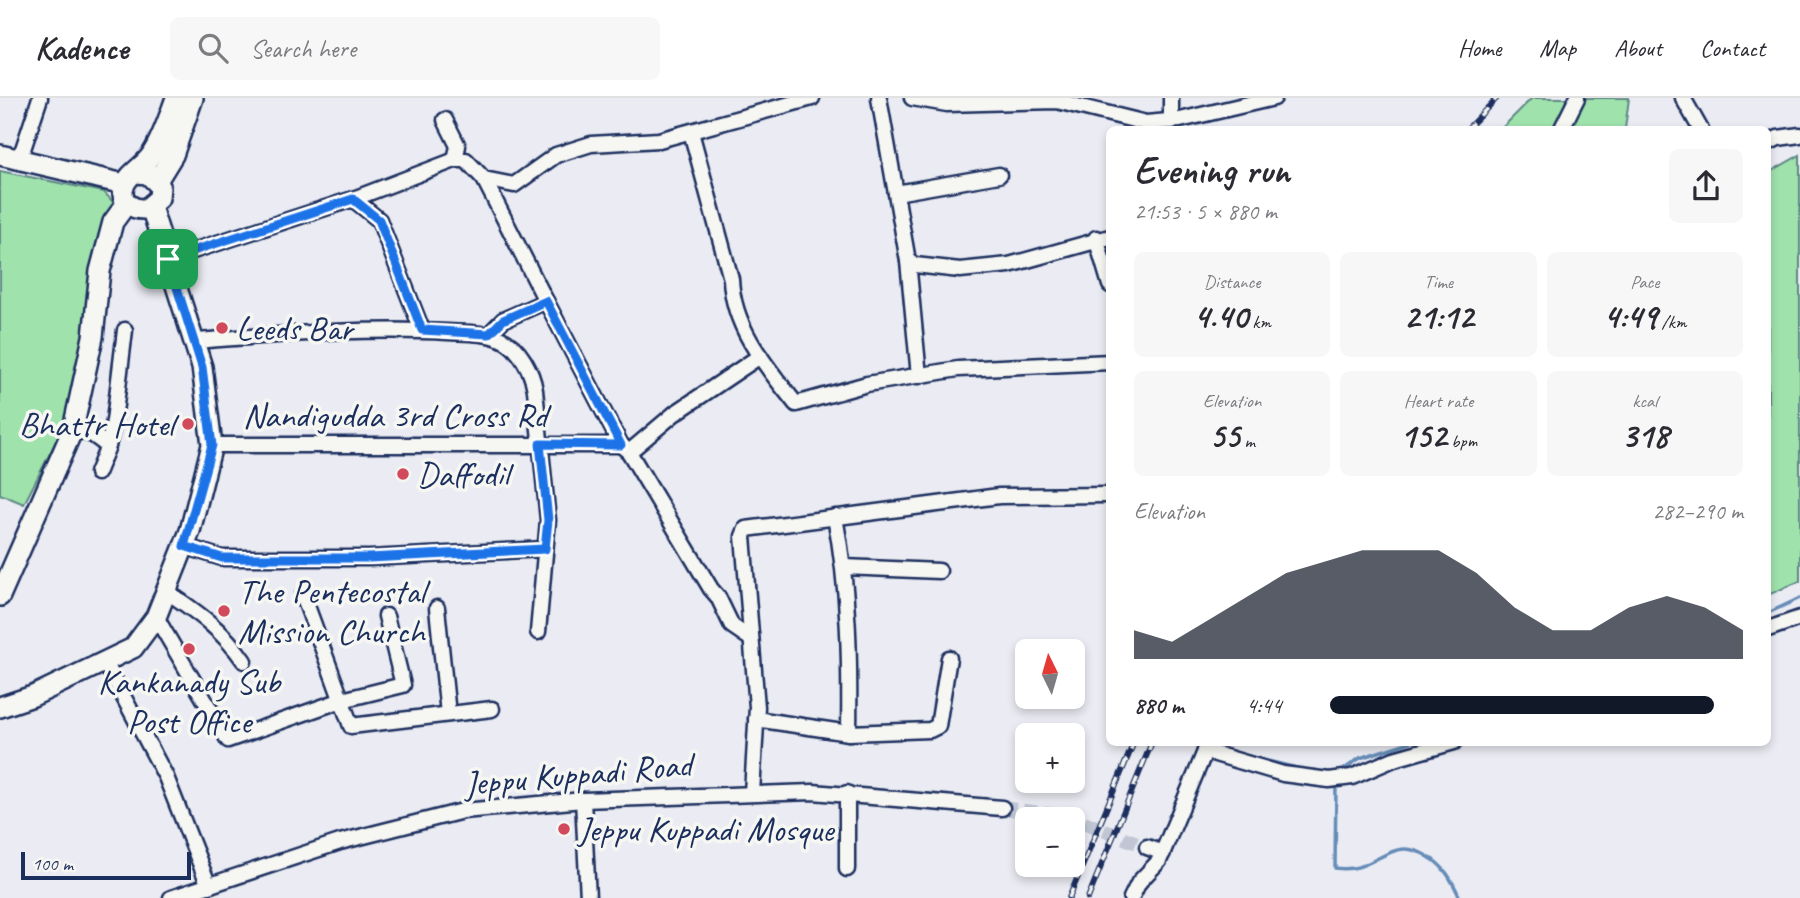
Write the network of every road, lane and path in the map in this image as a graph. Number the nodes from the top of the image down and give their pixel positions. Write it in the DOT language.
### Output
graph roads {
  1 [pos="40,98"];
  2 [pos="176,98"];
  3 [pos="193,98"];
  4 [pos="812,98"];
  5 [pos="879,98"];
  6 [pos="912,98"];
  7 [pos="1171,98"];
  8 [pos="1274,98"];
  9 [pos="1577,98"];
  10 [pos="1683,98"];
  11 [pos="1057,99"];
  12 [pos="445,120"];
  13 [pos="1171,121"];
  14 [pos="1563,126"];
  15 [pos="1699,126"];
  16 [pos="691,132"];
  17 [pos="1800,135"];
  18 [pos="1771,142"];
  19 [pos="8,157"];
  20 [pos="455,160"];
  21 [pos="999,175"];
  22 [pos="484,179"];
  23 [pos="157,181"];
  24 [pos="129,187"];
  25 [pos="896,193"];
  26 [pos="353,199"];
  27 [pos="151,207"];
  28 [pos="1103,237"];
  29 [pos="1106,258"];
  30 [pos="168,259"];
  31 [pos="908,261"];
  32 [pos="546,301"];
  33 [pos="125,330"];
  34 [pos="422,330"];
  35 [pos="489,334"];
  36 [pos="194,341"];
  37 [pos="760,356"];
  38 [pos="1106,362"];
  39 [pos="919,376"];
  40 [pos="73,429"];
  41 [pos="540,444"];
  42 [pos="212,445"];
  43 [pos="107,446"];
  44 [pos="625,448"];
  45 [pos="97,473"];
  46 [pos="1106,495"];
  47 [pos="835,517"];
  48 [pos="184,546"];
  49 [pos="545,549"];
  50 [pos="844,567"];
  51 [pos="939,571"];
  52 [pos="166,591"];
  53 [pos="303,595"];
  54 [pos="0,596"];
  55 [pos="437,608"];
  56 [pos="386,616"];
  57 [pos="156,617"];
  58 [pos="1800,618"];
  59 [pos="1771,628"];
  60 [pos="538,632"];
  61 [pos="751,639"];
  62 [pos="949,659"];
  63 [pos="244,661"];
  64 [pos="105,662"];
  65 [pos="342,699"];
  66 [pos="0,707"];
  67 [pos="492,709"];
  68 [pos="448,714"];
  69 [pos="756,719"];
  70 [pos="849,733"];
  71 [pos="1440,746"];
  72 [pos="1207,747"];
  73 [pos="752,793"];
  74 [pos="847,793"];
  75 [pos="583,800"];
  76 [pos="1002,808"];
  77 [pos="1147,847"];
  78 [pos="1163,853"];
  79 [pos="847,869"];
  80 [pos="209,886"];
  81 [pos="170,898"];
  82 [pos="588,898"];
  83 [pos="1131,898"];
  1 -- 19 [label="street"];
  2 -- 24 [label="main road"];
  3 -- 23 [label="main road"];
  4 -- 16 [label="street"];
  5 -- 25 [label="street"];
  6 -- 11 [label="street"];
  7 -- 13 [label="street"];
  8 -- 13 [label="street"];
  9 -- 14 [label="street"];
  10 -- 15 [label="street"];
  11 -- 13 [label="street"];
  12 -- 20 [label="street"];
  16 -- 22 [label="street"];
  16 -- 37 [label="street"];
  17 -- 18 [label="street"];
  19 -- 24 [label="main road"];
  20 -- 22 [label="street"];
  20 -- 26 [label="street"];
  21 -- 25 [label="street"];
  22 -- 32 [label="street"];
  23 -- 24 [label="main road"];
  23 -- 27 [label="main road"];
  24 -- 27 [label="main road"];
  24 -- 40 [label="main road"];
  25 -- 31 [label="street"];
  26 -- 30 [label="street"];
  26 -- 34 [label="street"];
  27 -- 30 [label="main road"];
  28 -- 29 [label="street"];
  28 -- 31 [label="street"];
  30 -- 36 [label="main road"];
  31 -- 39 [label="street"];
  32 -- 35 [label="street"];
  32 -- 44 [label="street"];
  33 -- 43 [label="street"];
  34 -- 35 [label="street"];
  34 -- 36 [label="street"];
  35 -- 41 [label="street"];
  36 -- 42 [label="main road"];
  37 -- 39 [label="street"];
  37 -- 44 [label="street"];
  38 -- 39 [label="street"];
  40 -- 43 [label="street"];
  40 -- 54 [label="main road"];
  41 -- 42 [label="street, Nandigudda 3rd Cross Rd"];
  41 -- 44 [label="street, Nandigudda 3rd Cross Rd"];
  41 -- 49 [label="street"];
  42 -- 48 [label="main road"];
  43 -- 45 [label="street"];
  44 -- 61 [label="street"];
  46 -- 47 [label="street"];
  47 -- 50 [label="street"];
  47 -- 61 [label="street"];
  48 -- 49 [label="street"];
  48 -- 52 [label="main road"];
  49 -- 60 [label="street"];
  50 -- 51 [label="street"];
  50 -- 70 [label="street"];
  52 -- 57 [label="main road"];
  52 -- 63 [label="street"];
  53 -- 65 [label="street"];
  55 -- 68 [label="street"];
  56 -- 65 [label="street"];
  57 -- 64 [label="main road"];
  57 -- 65 [label="street"];
  58 -- 59 [label="street"];
  61 -- 69 [label="street"];
  62 -- 70 [label="street"];
  64 -- 66 [label="main road"];
  64 -- 80 [label="street"];
  65 -- 68 [label="street"];
  67 -- 68 [label="street"];
  69 -- 70 [label="street"];
  69 -- 73 [label="street"];
  71 -- 72 [label="street"];
  72 -- 78 [label="street"];
  73 -- 74 [label="street, Jeppu Kuppadi Road"];
  73 -- 75 [label="street, Jeppu Kuppadi Road"];
  74 -- 76 [label="street, Jeppu Kuppadi Road"];
  74 -- 79 [label="street"];
  75 -- 80 [label="street, Jeppu Kuppadi Road"];
  75 -- 82 [label="street"];
  77 -- 78 [label="street"];
  78 -- 83 [label="street"];
  80 -- 81 [label="street, Jeppu Kuppadi Road"];
}
